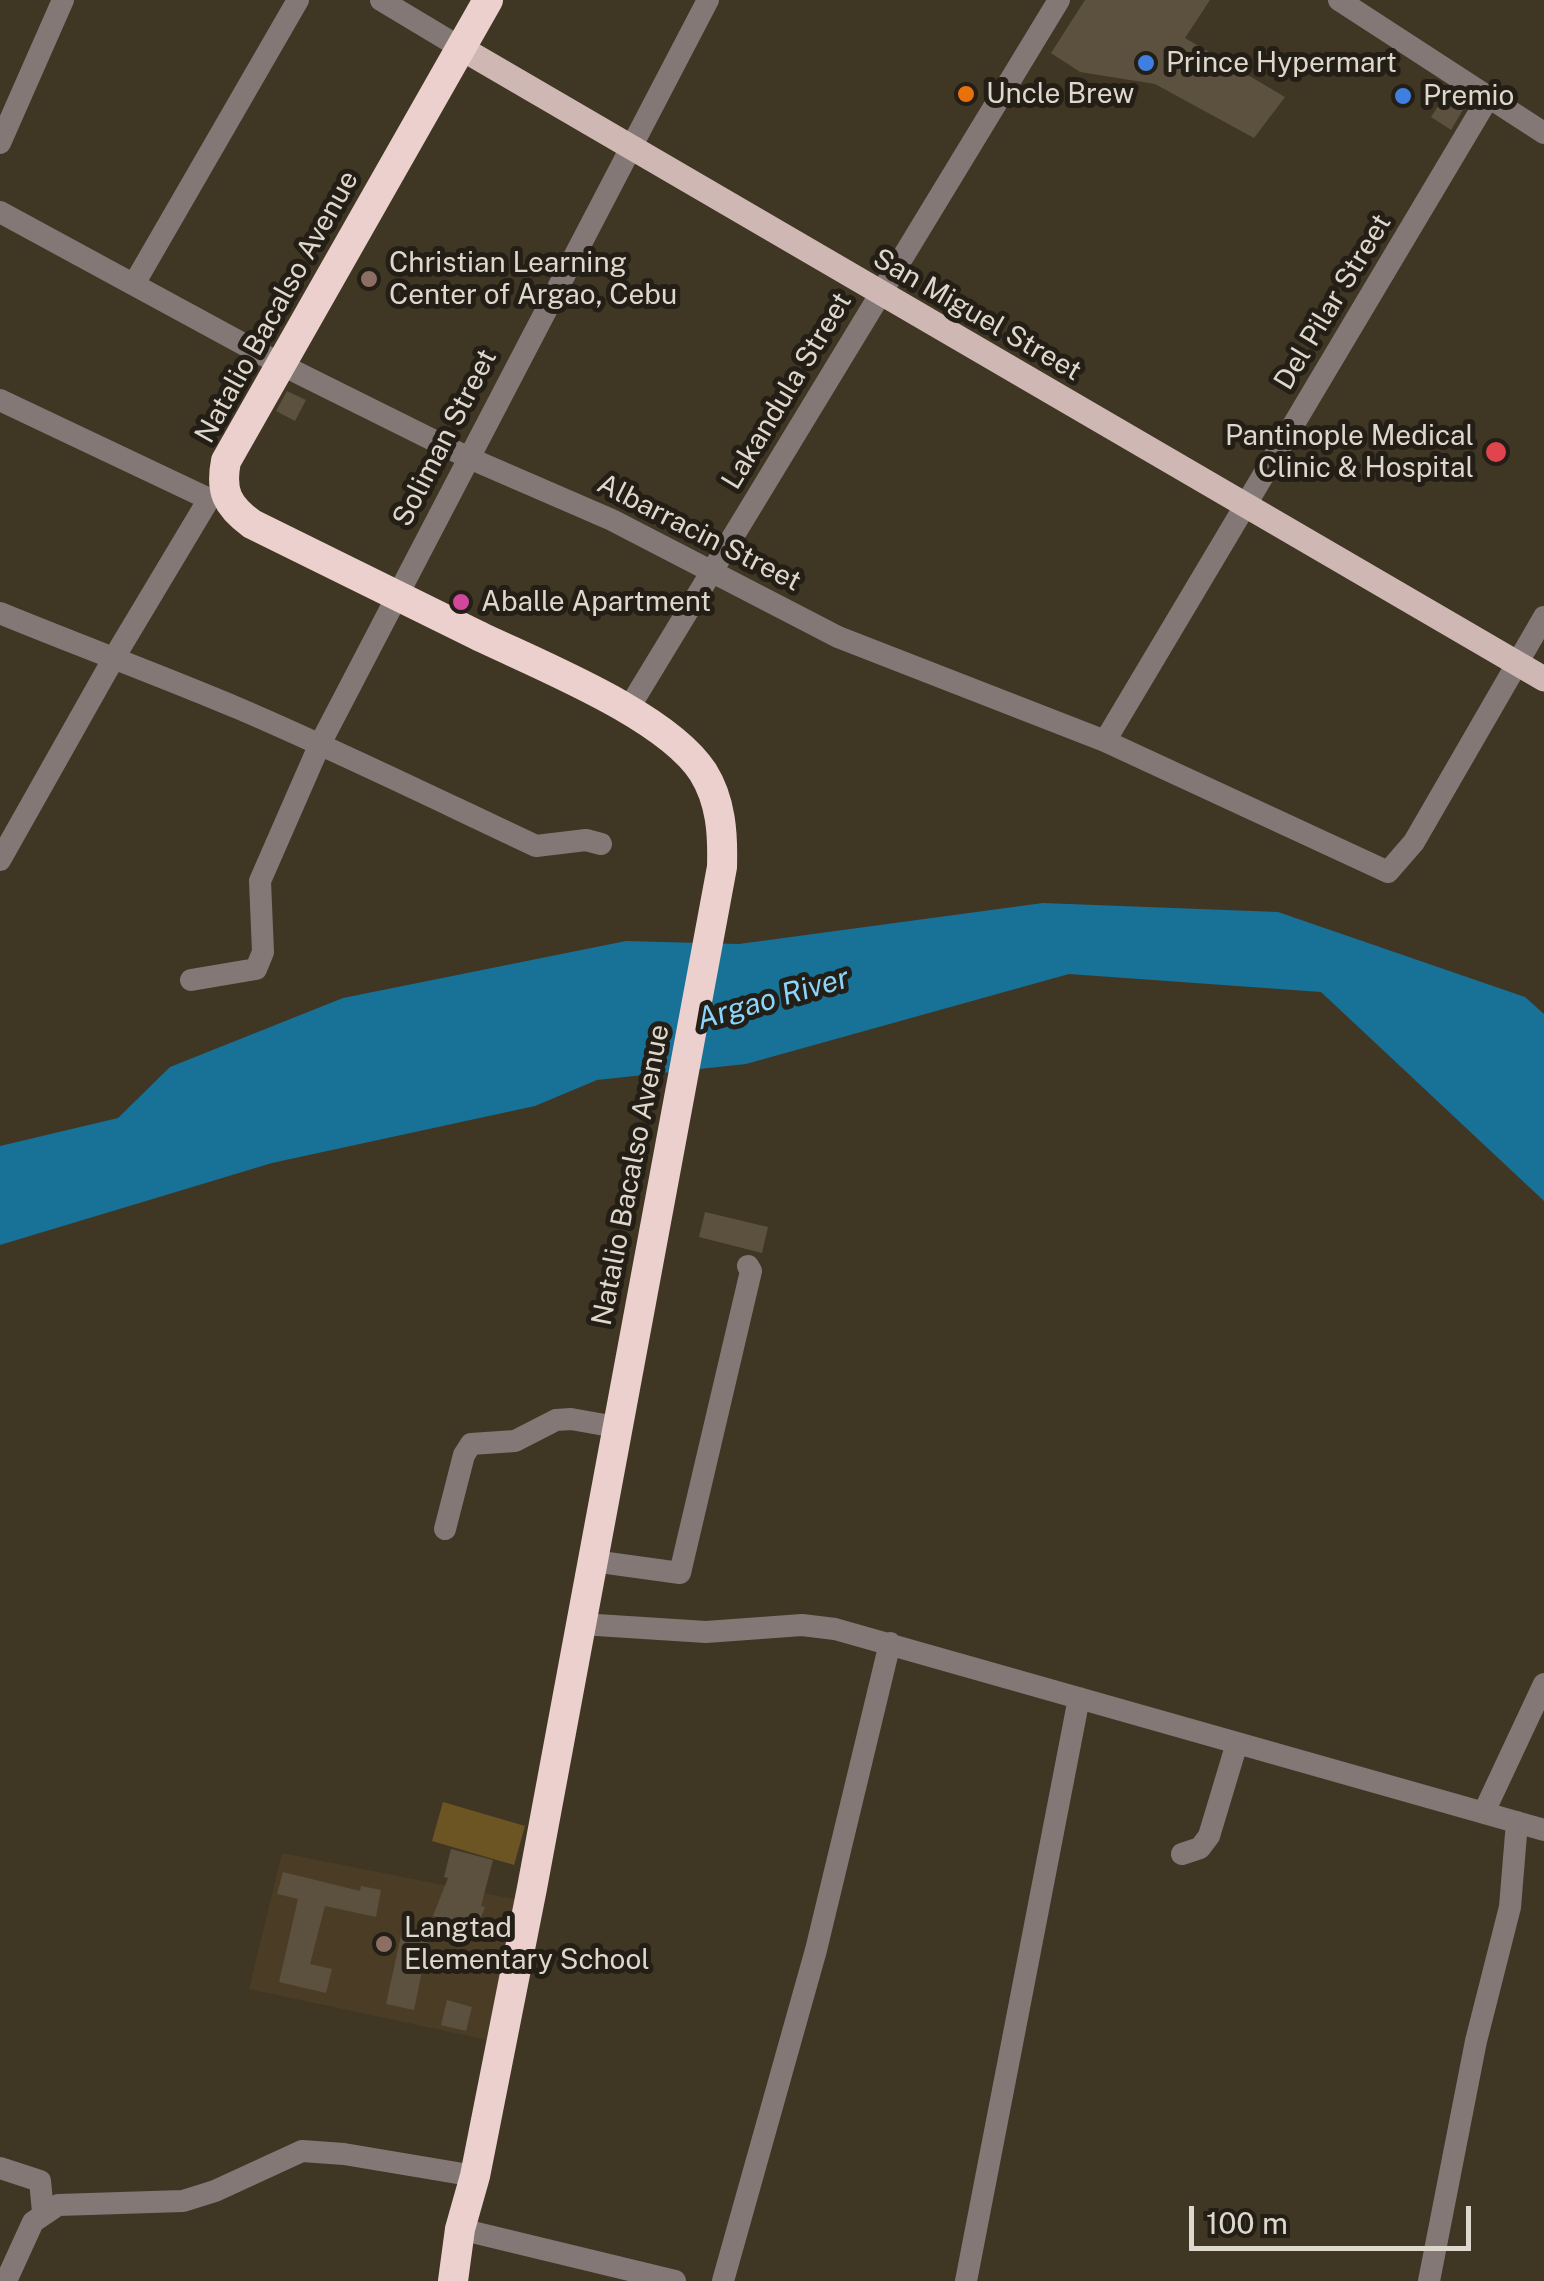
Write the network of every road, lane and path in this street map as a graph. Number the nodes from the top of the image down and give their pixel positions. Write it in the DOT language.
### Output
graph roads {
  1 [pos="64,0"];
  2 [pos="298,0"];
  3 [pos="380,0"];
  4 [pos="488,0"];
  5 [pos="708,0"];
  6 [pos="1060,0"];
  7 [pos="1339,0"];
  8 [pos="461,48"];
  9 [pos="1488,98"];
  10 [pos="1544,133"];
  11 [pos="0,143"];
  12 [pos="632,148"];
  13 [pos="0,212"];
  14 [pos="134,284"];
  15 [pos="881,294"];
  16 [pos="280,364"];
  17 [pos="0,400"];
  18 [pos="469,458"];
  19 [pos="216,497"];
  20 [pos="1247,506"];
  21 [pos="712,570"];
  22 [pos="397,596"];
  23 [pos="0,613"];
  24 [pos="1544,617"];
  25 [pos="115,656"];
  26 [pos="1516,662"];
  27 [pos="1544,679"];
  28 [pos="627,711"];
  29 [pos="1105,742"];
  30 [pos="319,746"];
  31 [pos="601,844"];
  32 [pos="3,847"];
  33 [pos="191,980"];
  34 [pos="748,1266"];
  35 [pos="616,1427"];
  36 [pos="445,1529"];
  37 [pos="593,1561"];
  38 [pos="581,1624"];
  39 [pos="890,1643"];
  40 [pos="1544,1684"];
  41 [pos="1079,1698"];
  42 [pos="1236,1743"];
  43 [pos="1484,1812"];
  44 [pos="1518,1822"];
  45 [pos="1544,1830"];
  46 [pos="1182,1854"];
  47 [pos="0,2168"];
  48 [pos="475,2176"];
  49 [pos="43,2212"];
  50 [pos="460,2229"];
  51 [pos="6,2281"];
  52 [pos="452,2281"];
  53 [pos="675,2281"];
  54 [pos="723,2281"];
  55 [pos="966,2281"];
  56 [pos="1429,2281"];
  1 -- 11 [label="street"];
  2 -- 14 [label="street"];
  3 -- 8 [label="street, San Miguel Street"];
  4 -- 8 [label="highway, Natalio Bacalso Avenue"];
  5 -- 12 [label="street, Soliman Street"];
  6 -- 15 [label="street, Lakandula Street"];
  7 -- 9 [label="street"];
  8 -- 12 [label="main road, San Miguel Street"];
  8 -- 16 [label="highway, Natalio Bacalso Avenue"];
  9 -- 10 [label="street"];
  9 -- 20 [label="street, Del Pilar Street"];
  12 -- 15 [label="main road, San Miguel Street"];
  12 -- 18 [label="street, Soliman Street"];
  13 -- 14 [label="street, Albarracin Street"];
  14 -- 16 [label="street, Albarracin Street"];
  15 -- 20 [label="main road, San Miguel Street"];
  15 -- 21 [label="street, Lakandula Street"];
  16 -- 18 [label="street, Albarracin Street"];
  16 -- 19 [label="highway, Natalio Bacalso Avenue"];
  17 -- 19 [label="street"];
  18 -- 21 [label="street, Albarracin Street"];
  18 -- 22 [label="street, Soliman Street"];
  19 -- 22 [label="highway, Natalio Bacalso Avenue"];
  19 -- 25 [label="street"];
  20 -- 26 [label="main road, San Miguel Street"];
  20 -- 29 [label="street, Del Pilar Street"];
  21 -- 28 [label="street, Lakandula Street"];
  21 -- 29 [label="street, Albarracin Street"];
  22 -- 28 [label="highway, Natalio Bacalso Avenue"];
  22 -- 30 [label="street, Soliman Street"];
  23 -- 25 [label="street"];
  24 -- 26 [label="street"];
  25 -- 30 [label="street"];
  25 -- 32 [label="street"];
  26 -- 27 [label="main road, San Miguel Street"];
  26 -- 29 [label="street, Albarracin Street"];
  28 -- 35 [label="highway, Natalio Bacalso Avenue"];
  30 -- 31 [label="street"];
  30 -- 33 [label="street, Soliman Street"];
  34 -- 37 [label="street"];
  35 -- 36 [label="street"];
  35 -- 37 [label="highway, Natalio Bacalso Avenue"];
  37 -- 38 [label="highway, Natalio Bacalso Avenue"];
  38 -- 39 [label="street"];
  38 -- 48 [label="highway, Natalio Bacalso Avenue"];
  39 -- 41 [label="street"];
  39 -- 54 [label="street"];
  40 -- 43 [label="street"];
  41 -- 42 [label="street"];
  41 -- 55 [label="street"];
  42 -- 43 [label="street"];
  42 -- 46 [label="street"];
  43 -- 44 [label="street"];
  44 -- 45 [label="street"];
  44 -- 56 [label="street"];
  47 -- 49 [label="street"];
  48 -- 49 [label="street"];
  48 -- 50 [label="highway, Natalio Bacalso Avenue"];
  49 -- 51 [label="street"];
  50 -- 52 [label="highway, Natalio Bacalso Avenue"];
  50 -- 53 [label="street"];
}
